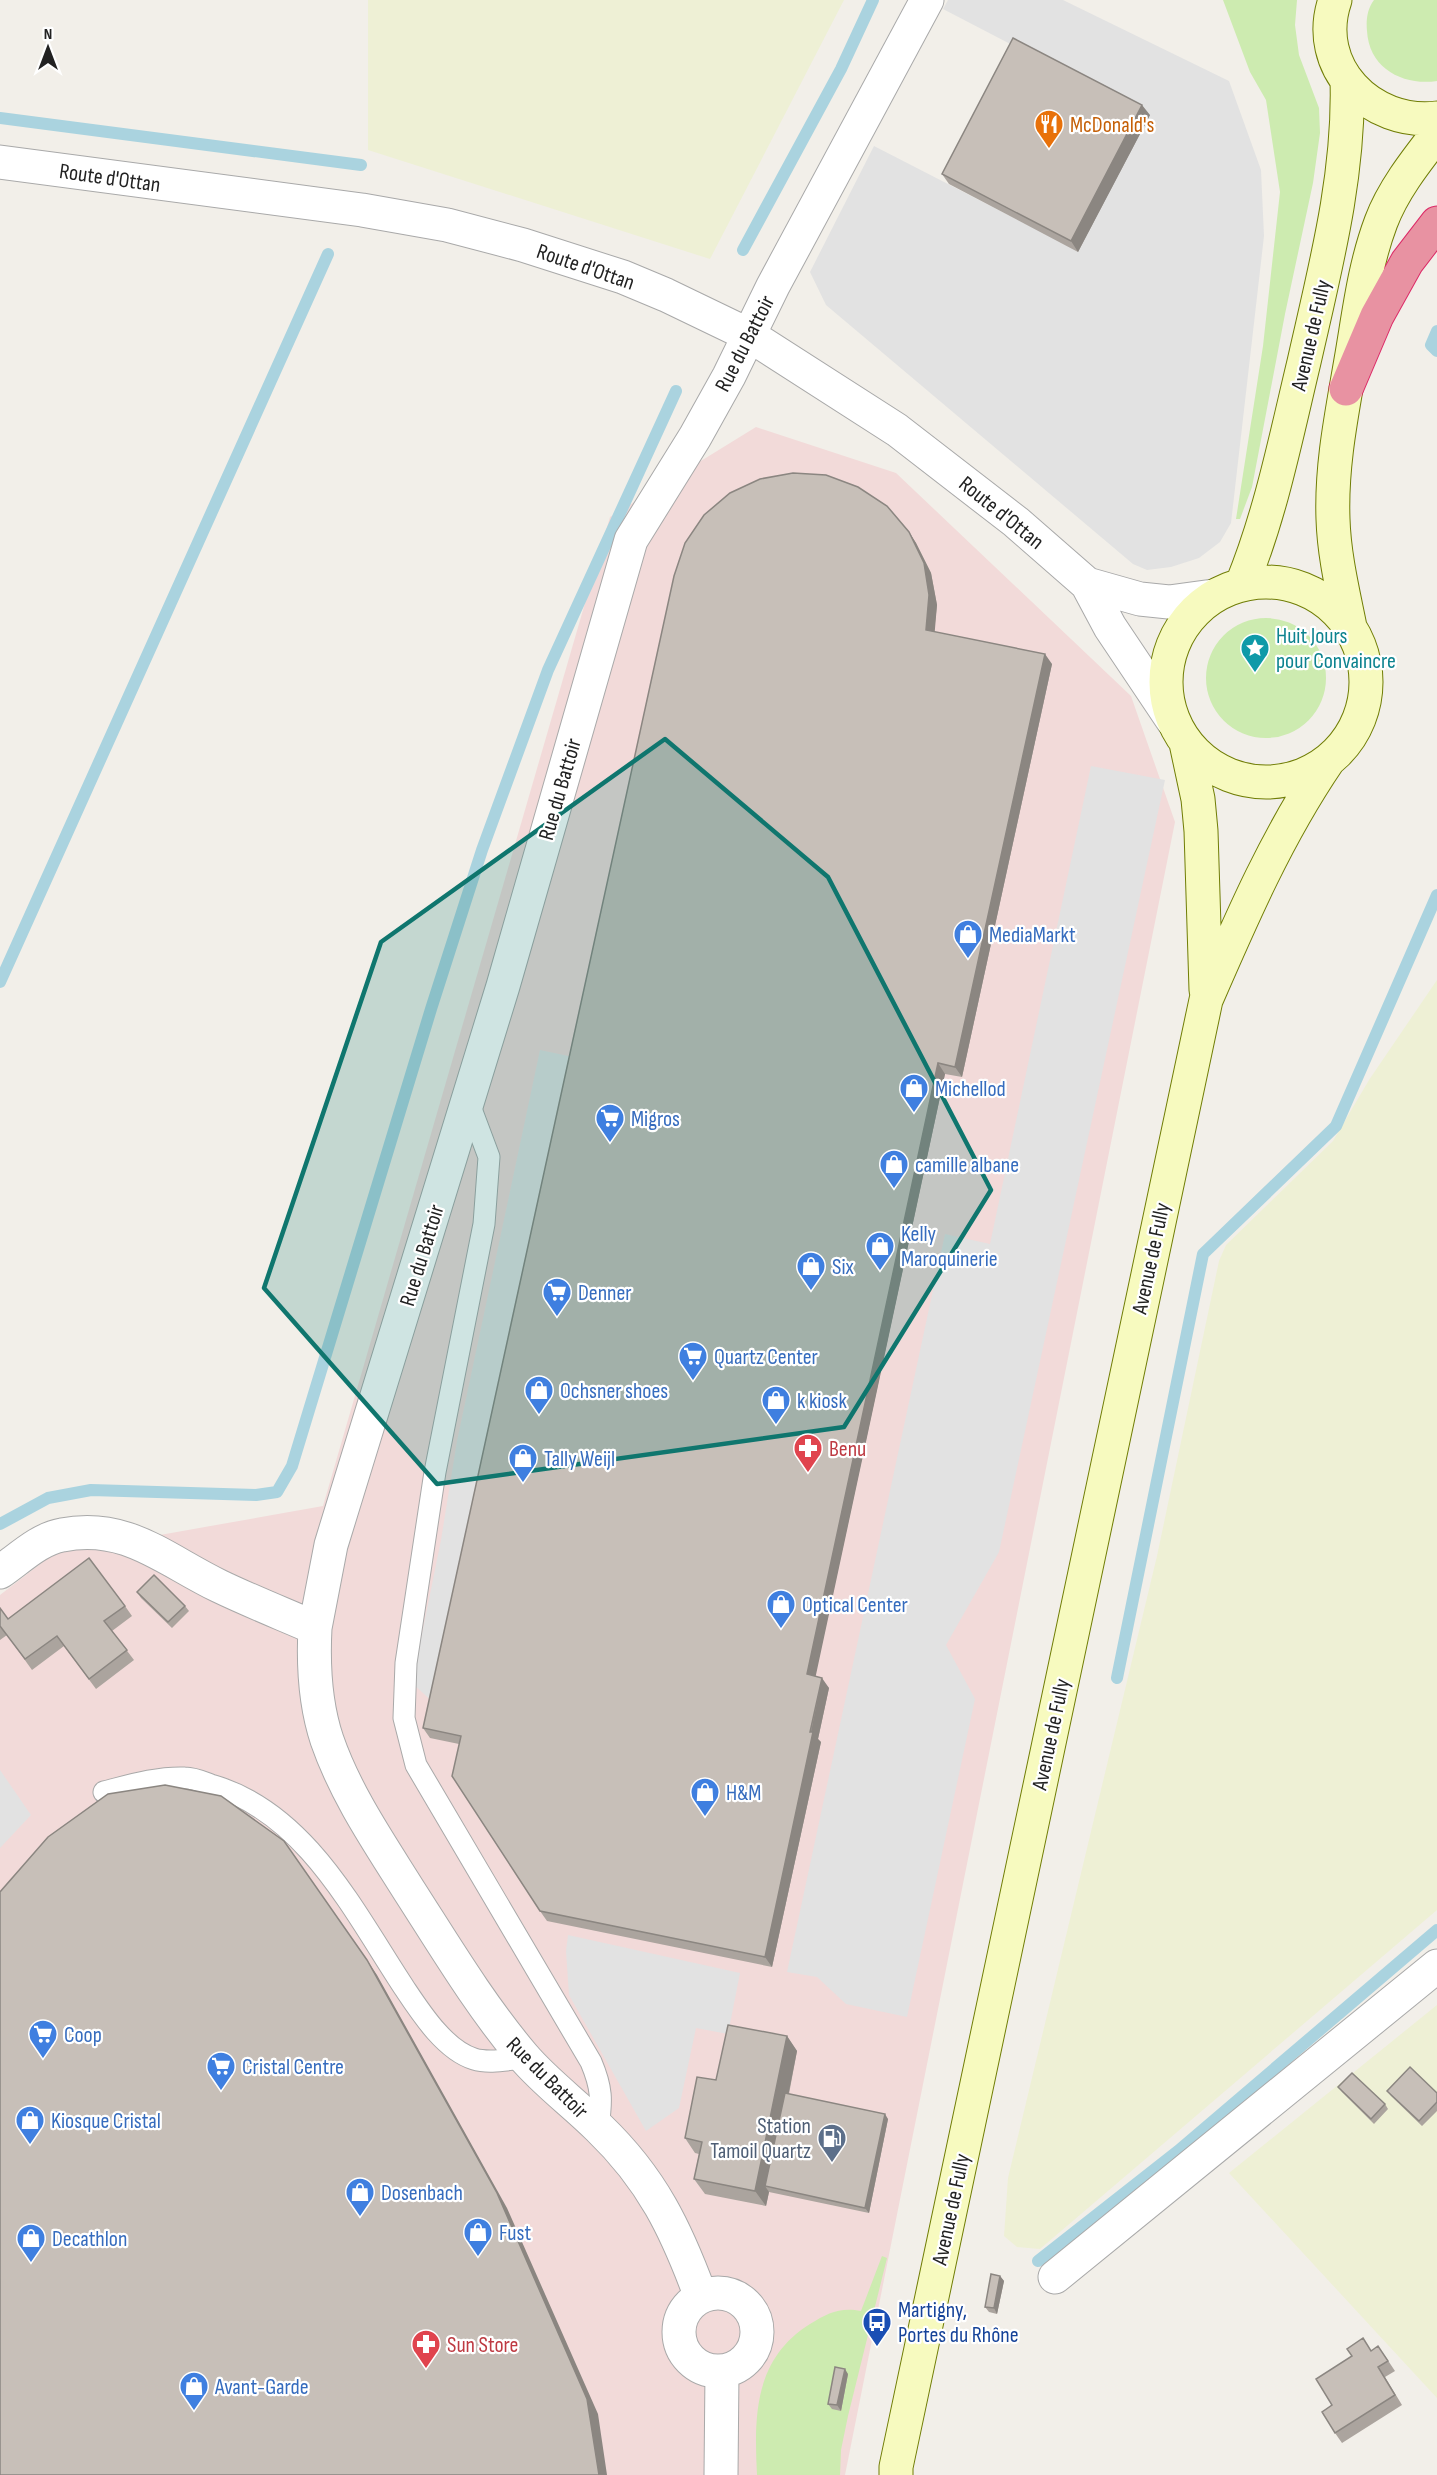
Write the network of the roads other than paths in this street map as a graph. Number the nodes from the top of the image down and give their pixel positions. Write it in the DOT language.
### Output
graph roads {
  1 [pos="927,0"];
  2 [pos="1335,0"];
  3 [pos="1347,80"];
  4 [pos="1437,118"];
  5 [pos="1437,134"];
  6 [pos="0,162"];
  7 [pos="1437,223"];
  8 [pos="749,335"];
  9 [pos="1346,389"];
  10 [pos="1086,584"];
  11 [pos="1228,590"];
  12 [pos="1350,627"];
  13 [pos="1180,732"];
  14 [pos="1328,761"];
  15 [pos="1206,1000"];
  16 [pos="468,1101"];
  17 [pos="0,1572"];
  18 [pos="315,1628"];
  19 [pos="104,1792"];
  20 [pos="1437,1966"];
  21 [pos="525,2058"];
  22 [pos="598,2127"];
  23 [pos="1055,2277"];
  24 [pos="701,2297"];
  25 [pos="722,2372"];
  26 [pos="894,2472"];
  27 [pos="721,2475"];
  1 -- 8 [label="street, Rue du Battoir"];
  2 -- 3 [label="main road"];
  3 -- 4 [label="main road"];
  3 -- 11 [label="main road, Avenue de Fully"];
  5 -- 9 [label="main road, Avenue de Fully"];
  6 -- 8 [label="street, Route d'Ottan"];
  7 -- 9 [label="highway"];
  8 -- 10 [label="street, Route d'Ottan"];
  8 -- 16 [label="street, Rue du Battoir"];
  9 -- 12 [label="main road, Avenue de Fully"];
  10 -- 11 [label="street, Route d'Ottan"];
  10 -- 13 [label="street, Route d'Ottan"];
  11 -- 12 [label="main road"];
  11 -- 13 [label="main road"];
  12 -- 14 [label="main road"];
  13 -- 14 [label="main road"];
  13 -- 15 [label="main road, Avenue de Fully"];
  14 -- 15 [label="main road, Avenue de Fully"];
  15 -- 26 [label="main road, Avenue de Fully"];
  16 -- 18 [label="street, Rue du Battoir"];
  16 -- 22 [label="lane"];
  17 -- 18 [label="street"];
  18 -- 21 [label="street, Rue du Battoir"];
  19 -- 21 [label="lane"];
  20 -- 23 [label="street"];
  21 -- 22 [label="street, Rue du Battoir"];
  22 -- 24 [label="street, Rue du Battoir"];
  24 -- 25 [label="street"];
  24 -- 25 [label="street"];
  25 -- 27 [label="street"];
}
